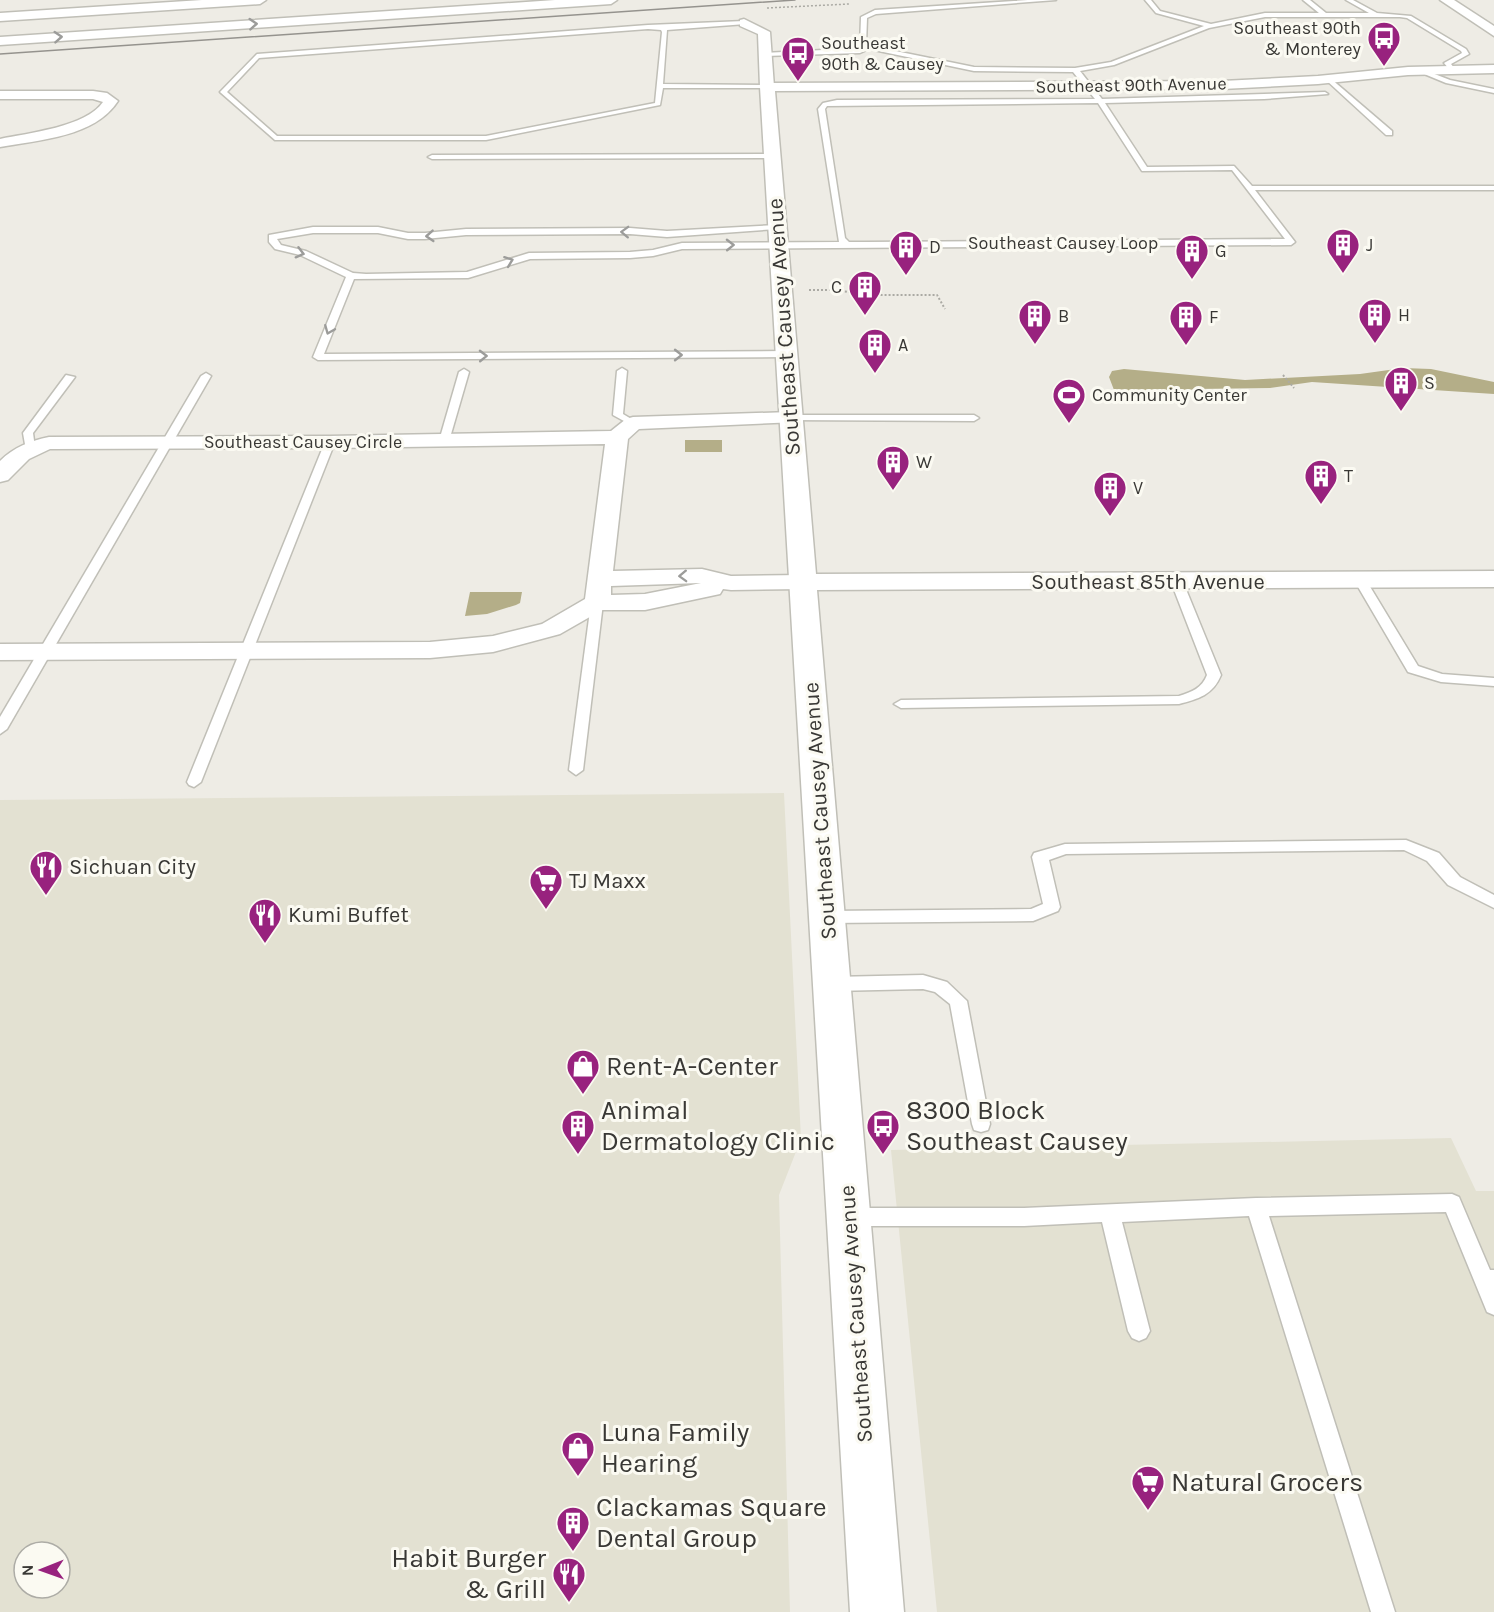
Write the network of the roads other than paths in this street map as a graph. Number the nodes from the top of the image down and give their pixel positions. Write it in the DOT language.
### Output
graph roads {
  1 [pos="260,0"];
  2 [pos="611,0"];
  3 [pos="1053,0"];
  4 [pos="1148,0"];
  5 [pos="1306,0"];
  6 [pos="1349,0"];
  7 [pos="1446,0"];
  8 [pos="1324,14"];
  9 [pos="1376,14"];
  10 [pos="0,17"];
  11 [pos="744,23"];
  12 [pos="1211,26"];
  13 [pos="663,27"];
  14 [pos="1494,32"];
  15 [pos="0,41"];
  16 [pos="866,49"];
  17 [pos="765,54"];
  18 [pos="1452,69"];
  19 [pos="1494,69"];
  20 [pos="1075,70"];
  21 [pos="1419,70"];
  22 [pos="1328,79"];
  23 [pos="1089,86"];
  24 [pos="661,87"];
  25 [pos="767,87"];
  26 [pos="1494,91"];
  27 [pos="1325,94"];
  28 [pos="0,95"];
  29 [pos="1099,100"];
  30 [pos="1389,133"];
  31 [pos="0,143"];
  32 [pos="772,156"];
  33 [pos="432,157"];
  34 [pos="1249,188"];
  35 [pos="1494,188"];
  36 [pos="667,234"];
  37 [pos="777,236"];
  38 [pos="847,243"];
  39 [pos="669,249"];
  40 [pos="351,276"];
  41 [pos="786,354"];
  42 [pos="622,370"];
  43 [pos="464,372"];
  44 [pos="206,376"];
  45 [pos="70,377"];
  46 [pos="790,418"];
  47 [pos="974,418"];
  48 [pos="625,430"];
  49 [pos="444,441"];
  50 [pos="330,442"];
  51 [pos="167,443"];
  52 [pos="30,448"];
  53 [pos="0,476"];
  54 [pos="1494,579"];
  55 [pos="1360,580"];
  56 [pos="803,582"];
  57 [pos="1177,582"];
  58 [pos="599,591"];
  59 [pos="246,650"];
  60 [pos="0,652"];
  61 [pos="45,652"];
  62 [pos="1494,682"];
  63 [pos="901,704"];
  64 [pos="0,729"];
  65 [pos="576,770"];
  66 [pos="194,782"];
  67 [pos="1494,902"];
  68 [pos="827,917"];
  69 [pos="833,984"];
  70 [pos="981,1125"];
  71 [pos="1256,1207"];
  72 [pos="1110,1214"];
  73 [pos="849,1216"];
  74 [pos="1489,1280"];
  75 [pos="1494,1305"];
  76 [pos="1139,1331"];
  77 [pos="878,1612"];
  78 [pos="1383,1612"];
  1 -- 10 [label="main road"];
  15 -- 2 [label="main road, one-way"];
  3 -- 16 [label="lane"];
  4 -- 12 [label="lane"];
  5 -- 8 [label="lane"];
  6 -- 9 [label="lane"];
  7 -- 14 [label="main road"];
  8 -- 9 [label="lane"];
  8 -- 12 [label="lane"];
  9 -- 18 [label="lane"];
  11 -- 13 [label="lane"];
  11 -- 17 [label="street, Southeast Causey Avenue"];
  12 -- 20 [label="lane"];
  13 -- 24 [label="lane"];
  13 -- 24 [label="lane"];
  16 -- 17 [label="lane"];
  16 -- 20 [label="lane"];
  17 -- 25 [label="street, Southeast Causey Avenue"];
  18 -- 19 [label="main road, Southeast 90th Avenue"];
  18 -- 21 [label="main road, Southeast 90th Avenue"];
  20 -- 23 [label="lane, Southeast Causey Loop"];
  21 -- 22 [label="main road, Southeast 90th Avenue"];
  21 -- 26 [label="lane"];
  22 -- 23 [label="main road, Southeast 90th Avenue"];
  22 -- 30 [label="lane"];
  23 -- 25 [label="main road, Southeast 90th Avenue"];
  23 -- 29 [label="lane, Southeast Causey Loop"];
  24 -- 25 [label="lane"];
  25 -- 32 [label="main road, Southeast Causey Avenue"];
  27 -- 29 [label="lane"];
  28 -- 31 [label="street"];
  29 -- 34 [label="lane, Southeast Causey Loop"];
  29 -- 38 [label="lane"];
  32 -- 33 [label="lane"];
  32 -- 37 [label="main road, Southeast Causey Avenue"];
  34 -- 35 [label="lane"];
  34 -- 38 [label="lane, Southeast Causey Loop"];
  36 -- 37 [label="lane"];
  36 -- 39 [label="lane"];
  36 -- 40 [label="lane, one-way"];
  37 -- 38 [label="lane"];
  39 -- 37 [label="lane, one-way"];
  37 -- 41 [label="main road, Southeast Causey Avenue"];
  40 -- 39 [label="lane, one-way"];
  40 -- 41 [label="lane, one-way"];
  41 -- 46 [label="main road, Southeast Causey Avenue"];
  42 -- 48 [label="lane"];
  43 -- 49 [label="lane"];
  44 -- 51 [label="lane"];
  45 -- 52 [label="lane"];
  46 -- 47 [label="lane"];
  46 -- 48 [label="street, Southeast Causey Circle"];
  46 -- 56 [label="main road, Southeast Causey Avenue"];
  48 -- 49 [label="street, Southeast Causey Circle"];
  48 -- 58 [label="street"];
  49 -- 50 [label="street, Southeast Causey Circle"];
  50 -- 51 [label="street, Southeast Causey Circle"];
  50 -- 59 [label="lane"];
  51 -- 52 [label="street, Southeast Causey Circle"];
  51 -- 61 [label="lane"];
  52 -- 53 [label="street, Southeast Causey Circle"];
  54 -- 55 [label="main road, Southeast 85th Avenue"];
  55 -- 57 [label="main road, Southeast 85th Avenue"];
  55 -- 62 [label="lane"];
  56 -- 57 [label="main road, Southeast 85th Avenue"];
  56 -- 58 [label="street"];
  56 -- 68 [label="main road, Southeast Causey Avenue"];
  57 -- 63 [label="lane"];
  58 -- 59 [label="street"];
  58 -- 65 [label="lane"];
  59 -- 61 [label="street"];
  59 -- 66 [label="lane"];
  60 -- 61 [label="street"];
  61 -- 64 [label="lane"];
  67 -- 68 [label="lane"];
  68 -- 69 [label="main road, Southeast Causey Avenue"];
  69 -- 70 [label="lane"];
  69 -- 73 [label="main road, Southeast Causey Avenue"];
  71 -- 72 [label="lane"];
  71 -- 74 [label="lane"];
  71 -- 78 [label="lane"];
  72 -- 73 [label="lane"];
  72 -- 76 [label="lane"];
  73 -- 77 [label="main road, Southeast Causey Avenue"];
  74 -- 75 [label="lane"];
}
